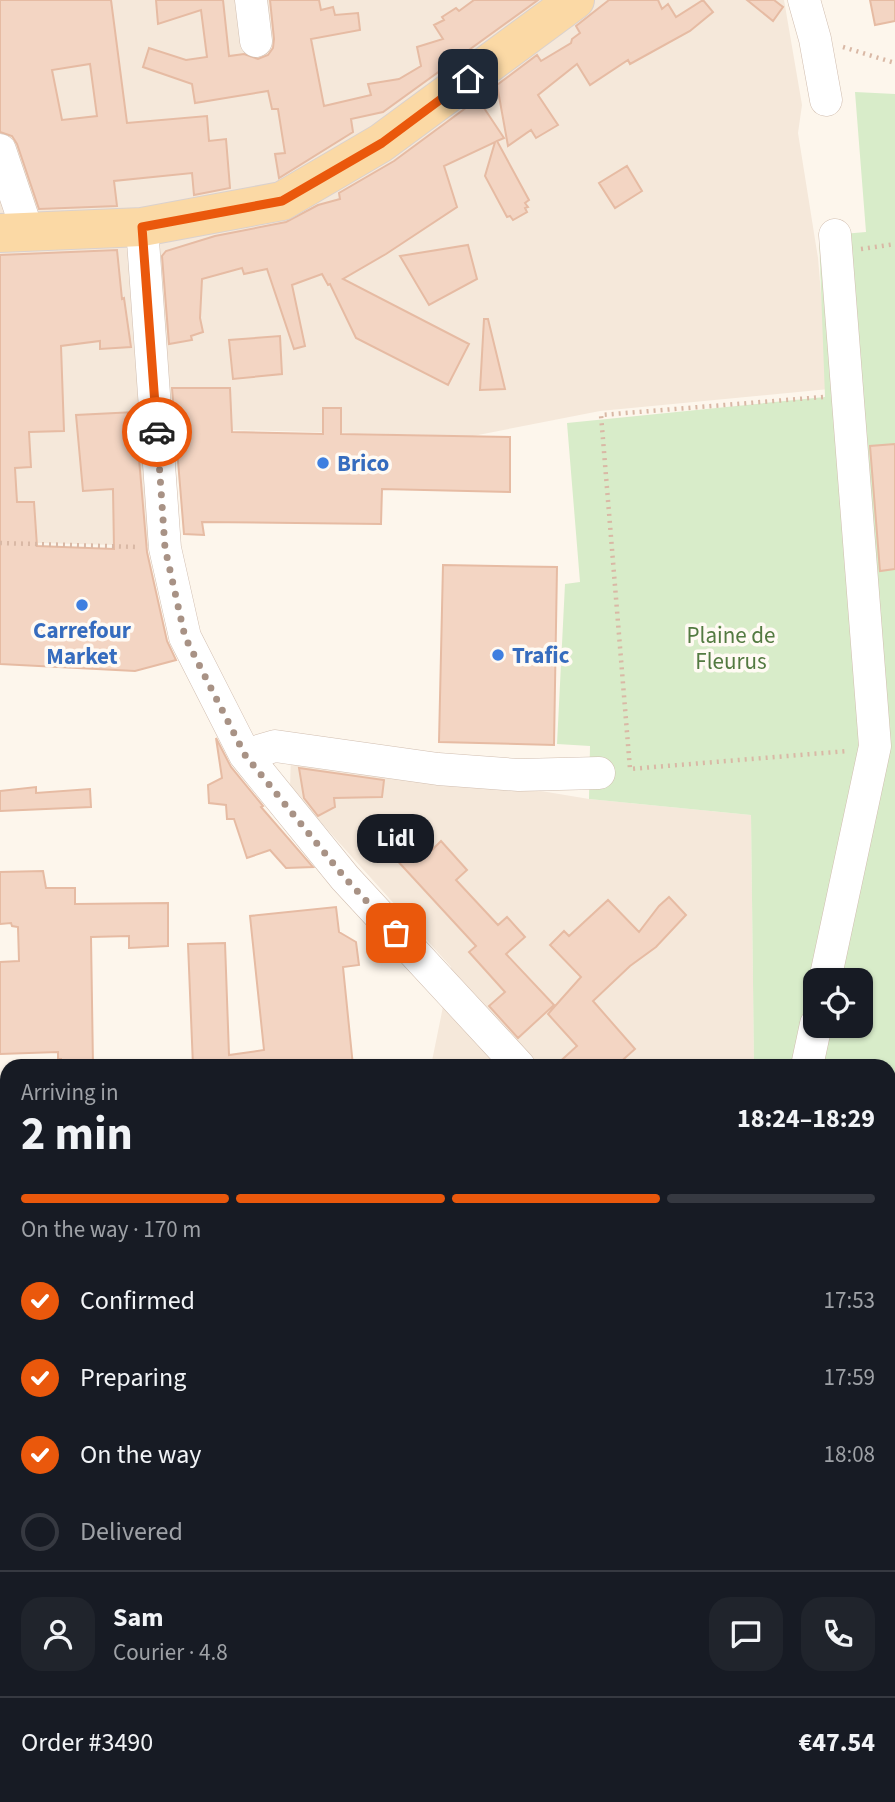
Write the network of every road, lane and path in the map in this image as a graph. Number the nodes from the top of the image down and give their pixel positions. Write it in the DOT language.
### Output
graph roads {
  1 [pos="251,0"];
  2 [pos="575,0"];
  3 [pos="804,0"];
  4 [pos="815,38"];
  5 [pos="256,41"];
  6 [pos="895,63"];
  7 [pos="826,100"];
  8 [pos="0,150"];
  9 [pos="142,227"];
  10 [pos="13,231"];
  11 [pos="835,244"];
  12 [pos="895,244"];
  13 [pos="825,397"];
  14 [pos="0,543"];
  15 [pos="165,548"];
  16 [pos="855,750"];
  17 [pos="245,755"];
  18 [pos="599,773"];
  19 [pos="828,968"];
  20 [pos="813,1038"];
  21 [pos="513,1059"];
  22 [pos="808,1059"];
  1 -- 5 [label="street"];
  2 -- 9 [label="main road"];
  3 -- 4 [label="street"];
  4 -- 6 [label="path"];
  4 -- 7 [label="street"];
  8 -- 10 [label="street"];
  9 -- 10 [label="main road"];
  9 -- 15 [label="street"];
  11 -- 12 [label="path"];
  11 -- 19 [label="street"];
  13 -- 16 [label="path"];
  14 -- 15 [label="path"];
  15 -- 17 [label="street"];
  17 -- 18 [label="street"];
  17 -- 21 [label="street"];
  20 -- 22 [label="street"];
}
